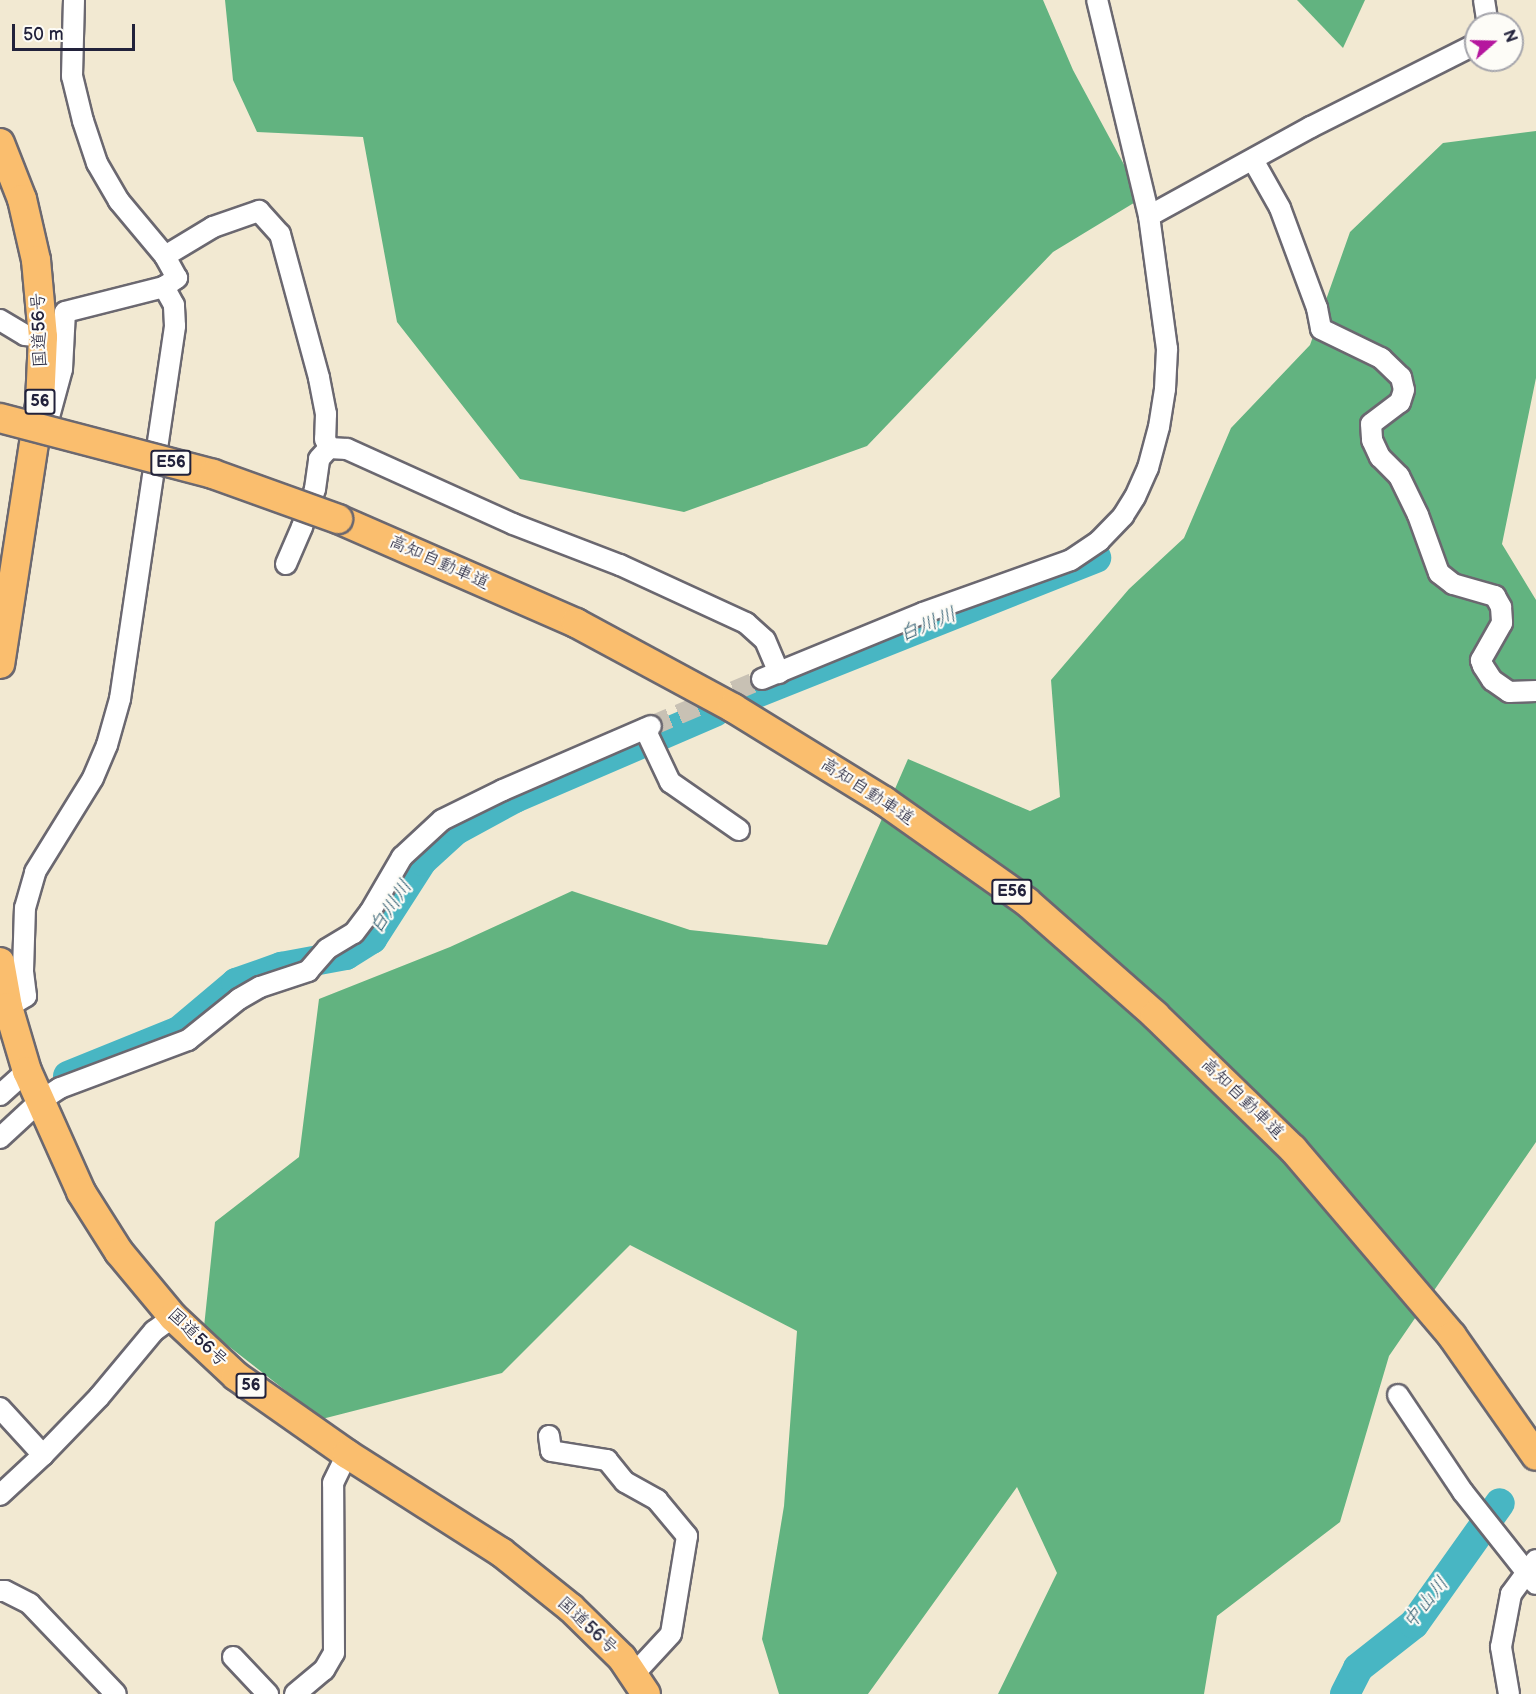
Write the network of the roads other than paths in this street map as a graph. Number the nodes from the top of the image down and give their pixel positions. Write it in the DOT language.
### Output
graph roads {
  1 [pos="74,0"];
  2 [pos="1097,0"];
  3 [pos="1464,50"];
  4 [pos="0,142"];
  5 [pos="1253,160"];
  6 [pos="1149,216"];
  7 [pos="165,256"];
  8 [pos="164,287"];
  9 [pos="0,320"];
  10 [pos="43,337"];
  11 [pos="0,418"];
  12 [pos="329,448"];
  13 [pos="31,466"];
  14 [pos="285,564"];
  15 [pos="0,664"];
  16 [pos="1536,691"];
  17 [pos="739,830"];
  18 [pos="0,962"];
  19 [pos="8,1007"];
  20 [pos="27,1071"];
  21 [pos="0,1095"];
  22 [pos="40,1101"];
  23 [pos="0,1138"];
  24 [pos="172,1317"];
  25 [pos="1398,1395"];
  26 [pos="0,1408"];
  27 [pos="549,1436"];
  28 [pos="43,1455"];
  29 [pos="347,1455"];
  30 [pos="1536,1456"];
  31 [pos="0,1495"];
  32 [pos="1533,1572"];
  33 [pos="0,1591"];
  34 [pos="233,1657"];
  35 [pos="639,1684"];
  36 [pos="116,1694"];
  37 [pos="268,1694"];
  38 [pos="295,1694"];
  39 [pos="1509,1694"];
  1 -- 7 [label="street"];
  2 -- 6 [label="street"];
  3 -- 5 [label="street"];
  4 -- 10 [label="highway, 国道56号 / 56"];
  5 -- 6 [label="street"];
  5 -- 16 [label="street"];
  6 -- 12 [label="street"];
  7 -- 8 [label="street"];
  7 -- 12 [label="street"];
  8 -- 13 [label="street"];
  8 -- 19 [label="street"];
  9 -- 10 [label="street"];
  10 -- 13 [label="highway, 国道56号 / 56"];
  11 -- 30 [label="highway, 高知自動車道 / E56, bridge"];
  12 -- 14 [label="street"];
  13 -- 15 [label="highway, 国道56号 / 56"];
  17 -- 22 [label="street"];
  18 -- 19 [label="highway, 国道56号 / 56"];
  19 -- 20 [label="highway, 国道56号 / 56"];
  20 -- 21 [label="street"];
  20 -- 22 [label="highway, 国道56号 / 56"];
  22 -- 23 [label="street"];
  22 -- 24 [label="highway, 国道56号 / 56"];
  24 -- 28 [label="street"];
  24 -- 29 [label="highway, 国道56号 / 56"];
  25 -- 32 [label="street"];
  26 -- 28 [label="street"];
  27 -- 35 [label="street"];
  28 -- 31 [label="street"];
  29 -- 35 [label="highway, 国道56号 / 56"];
  29 -- 38 [label="street"];
  32 -- 39 [label="street"];
  33 -- 36 [label="street"];
  34 -- 37 [label="street"];
}
